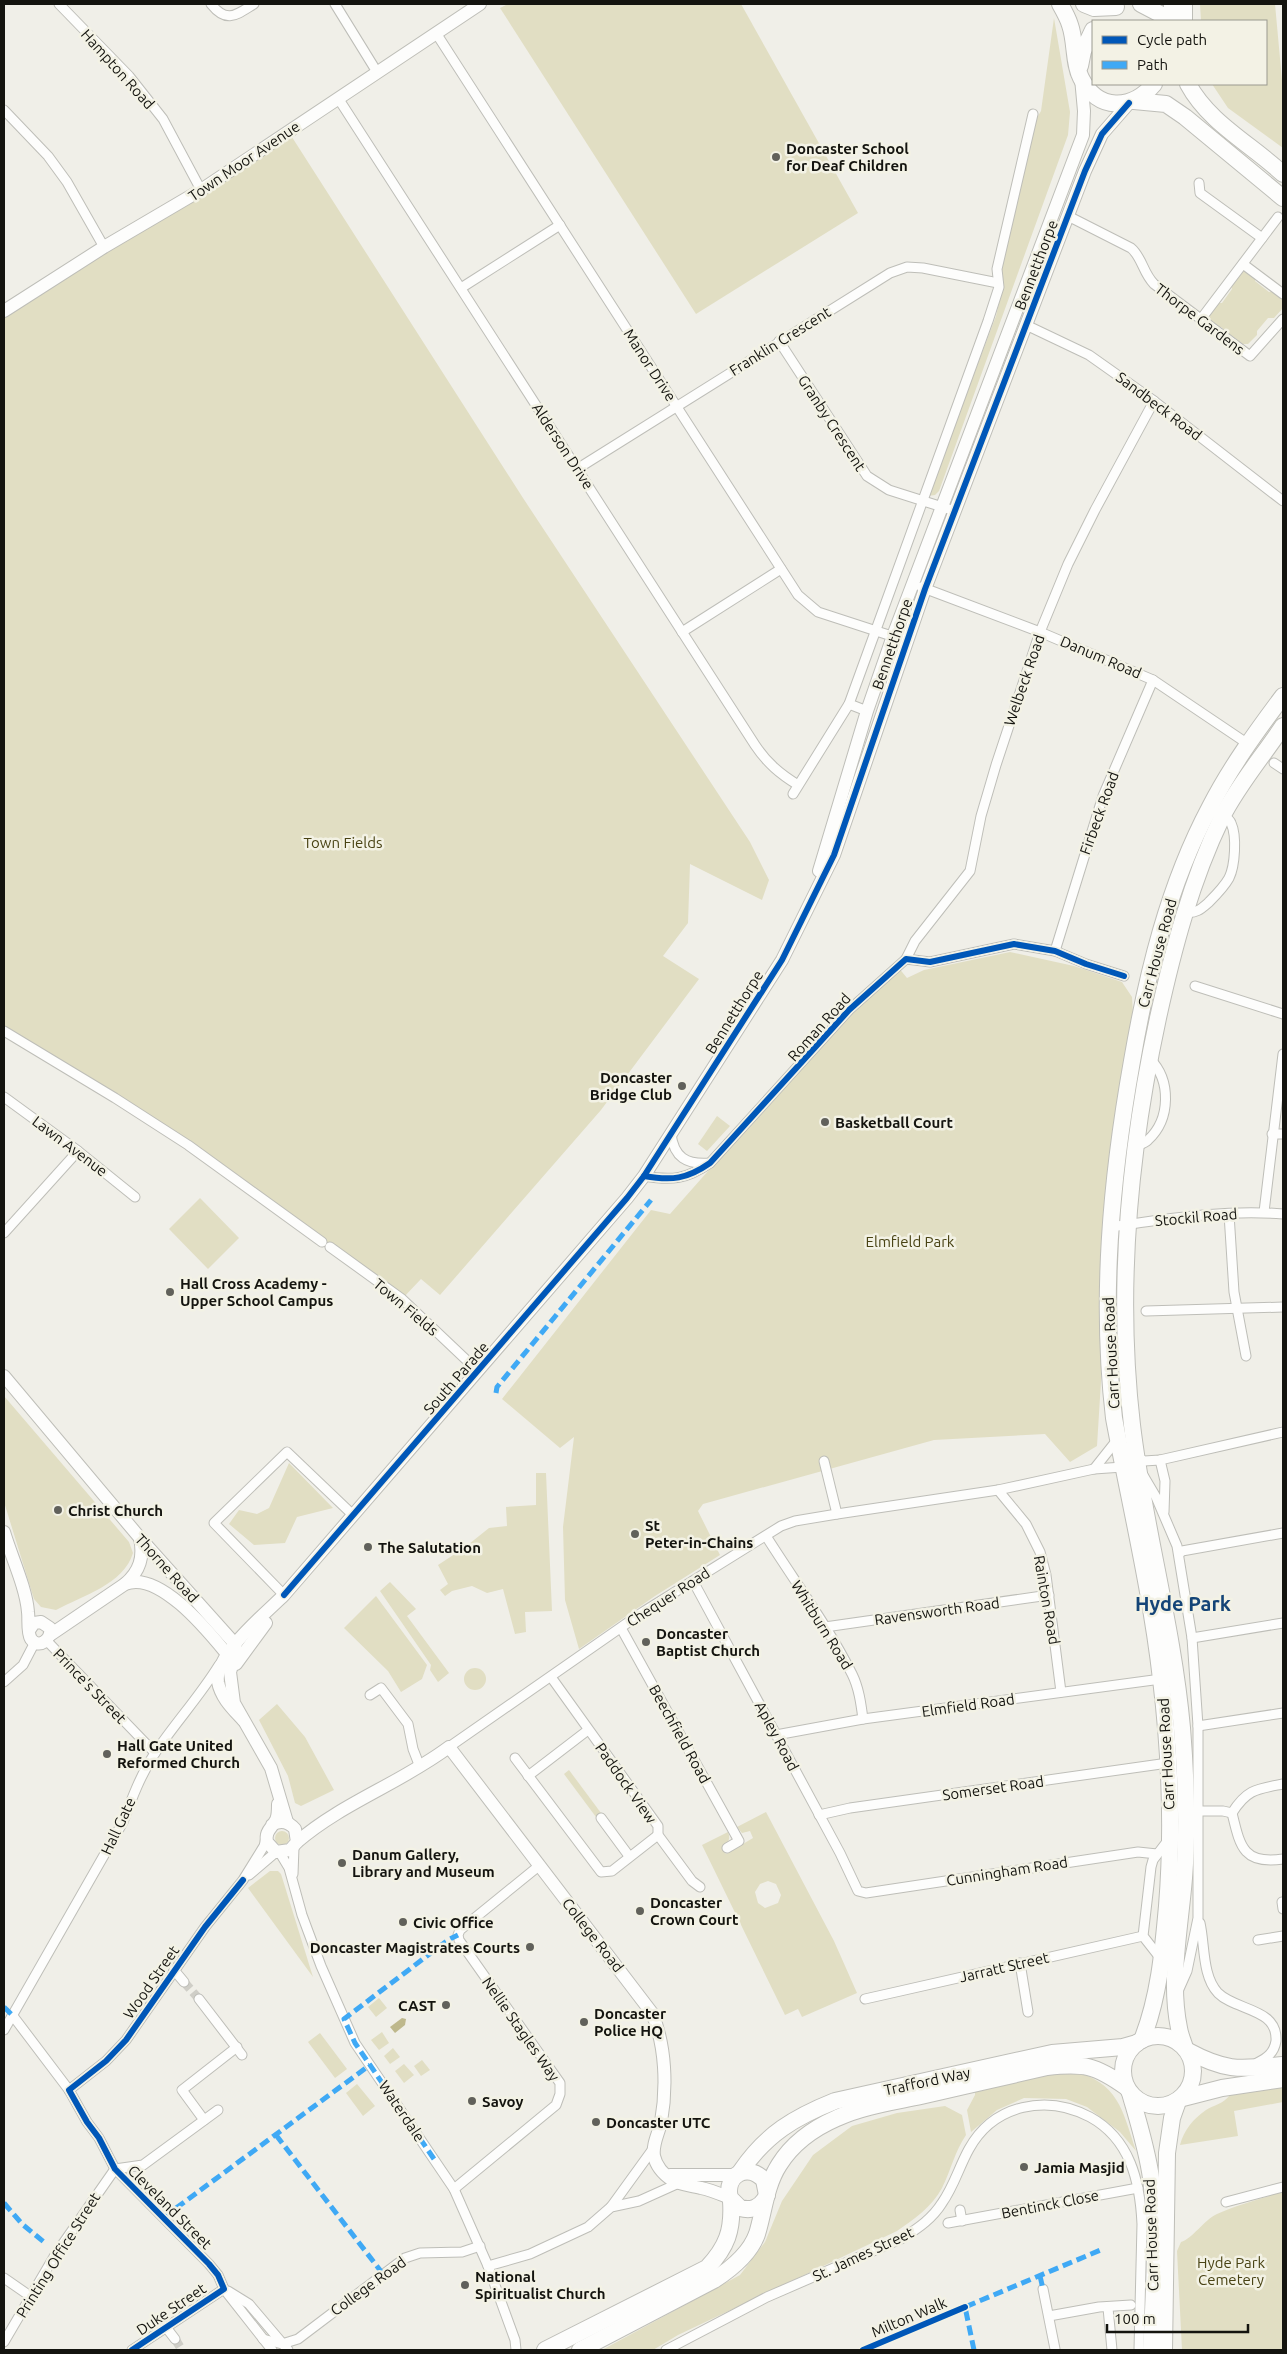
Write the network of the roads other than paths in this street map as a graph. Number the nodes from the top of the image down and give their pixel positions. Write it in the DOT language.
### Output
graph roads {
  1 [pos="58,4"];
  2 [pos="212,4"];
  3 [pos="254,4"];
  4 [pos="335,4"];
  5 [pos="480,4"];
  6 [pos="1060,4"];
  7 [pos="1084,4"];
  8 [pos="1141,4"];
  9 [pos="1172,4"];
  10 [pos="1184,4"];
  11 [pos="1121,6"];
  12 [pos="1101,20"];
  13 [pos="1166,20"];
  14 [pos="1172,20"];
  15 [pos="1184,20"];
  16 [pos="1092,32"];
  17 [pos="436,34"];
  18 [pos="377,72"];
  19 [pos="1080,74"];
  20 [pos="1153,85"];
  21 [pos="1191,87"];
  22 [pos="338,98"];
  23 [pos="1132,102"];
  24 [pos="4,110"];
  25 [pos="1033,114"];
  26 [pos="1283,174"];
  27 [pos="1199,183"];
  28 [pos="201,190"];
  29 [pos="1283,198"];
  30 [pos="1068,216"];
  31 [pos="1278,217"];
  32 [pos="560,225"];
  33 [pos="1262,238"];
  34 [pos="104,247"];
  35 [pos="1242,264"];
  36 [pos="998,283"];
  37 [pos="461,288"];
  38 [pos="1283,294"];
  39 [pos="5,306"];
  40 [pos="1200,319"];
  41 [pos="1283,319"];
  42 [pos="1026,326"];
  43 [pos="779,341"];
  44 [pos="1154,401"];
  45 [pos="676,407"];
  46 [pos="577,469"];
  47 [pos="922,501"];
  48 [pos="1283,501"];
  49 [pos="949,509"];
  50 [pos="781,569"];
  51 [pos="919,586"];
  52 [pos="875,630"];
  53 [pos="682,632"];
  54 [pos="1040,632"];
  55 [pos="893,636"];
  56 [pos="907,641"];
  57 [pos="1153,680"];
  58 [pos="1283,696"];
  59 [pos="848,704"];
  60 [pos="867,711"];
  61 [pos="1283,726"];
  62 [pos="1248,744"];
  63 [pos="1274,763"];
  64 [pos="1283,769"];
  65 [pos="798,785"];
  66 [pos="793,794"];
  67 [pos="1224,815"];
  68 [pos="813,896"];
  69 [pos="1185,912"];
  70 [pos="1054,951"];
  71 [pos="906,959"];
  72 [pos="1124,976"];
  73 [pos="1195,986"];
  74 [pos="1283,1014"];
  75 [pos="4,1032"];
  76 [pos="1283,1054"];
  77 [pos="1150,1058"];
  78 [pos="4,1097"];
  79 [pos="1280,1099"];
  80 [pos="671,1134"];
  81 [pos="1272,1134"];
  82 [pos="1283,1134"];
  83 [pos="1134,1147"];
  84 [pos="78,1150"];
  85 [pos="710,1163"];
  86 [pos="644,1176"];
  87 [pos="135,1198"];
  88 [pos="1264,1212"];
  89 [pos="1229,1214"];
  90 [pos="1283,1214"];
  91 [pos="1128,1225"];
  92 [pos="1110,1227"];
  93 [pos="4,1233"];
  94 [pos="322,1242"];
  95 [pos="330,1247"];
  96 [pos="1283,1307"];
  97 [pos="1238,1309"];
  98 [pos="1146,1311"];
  99 [pos="1246,1356"];
  100 [pos="478,1371"];
  101 [pos="4,1376"];
  102 [pos="1283,1432"];
  103 [pos="1118,1439"];
  104 [pos="1160,1460"];
  105 [pos="824,1462"];
  106 [pos="1139,1464"];
  107 [pos="1123,1468"];
  108 [pos="1094,1469"];
  109 [pos="998,1490"];
  110 [pos="1164,1513"];
  111 [pos="837,1514"];
  112 [pos="353,1515"];
  113 [pos="4,1532"];
  114 [pos="1283,1533"];
  115 [pos="766,1536"];
  116 [pos="140,1538"];
  117 [pos="1179,1554"];
  118 [pos="693,1581"];
  119 [pos="126,1584"];
  120 [pos="284,1595"];
  121 [pos="1049,1595"];
  122 [pos="1283,1623"];
  123 [pos="621,1628"];
  124 [pos="825,1628"];
  125 [pos="30,1629"];
  126 [pos="1192,1638"];
  127 [pos="44,1639"];
  128 [pos="235,1651"];
  129 [pos="551,1677"];
  130 [pos="1161,1679"];
  131 [pos="4,1682"];
  132 [pos="1061,1692"];
  133 [pos="370,1695"];
  134 [pos="1283,1713"];
  135 [pos="863,1719"];
  136 [pos="243,1720"];
  137 [pos="1198,1726"];
  138 [pos="588,1730"];
  139 [pos="776,1734"];
  140 [pos="450,1747"];
  141 [pos="155,1753"];
  142 [pos="515,1758"];
  143 [pos="1168,1763"];
  144 [pos="420,1767"];
  145 [pos="528,1776"];
  146 [pos="276,1784"];
  147 [pos="1283,1784"];
  148 [pos="1199,1811"];
  149 [pos="340,1812"];
  150 [pos="1232,1813"];
  151 [pos="819,1815"];
  152 [pos="601,1818"];
  153 [pos="289,1824"];
  154 [pos="272,1825"];
  155 [pos="658,1835"];
  156 [pos="266,1838"];
  157 [pos="1170,1838"];
  158 [pos="296,1844"];
  159 [pos="726,1848"];
  160 [pos="278,1852"];
  161 [pos="1157,1854"];
  162 [pos="629,1856"];
  163 [pos="1283,1859"];
  164 [pos="540,1865"];
  165 [pos="243,1880"];
  166 [pos="293,1880"];
  167 [pos="700,1887"];
  168 [pos="858,1891"];
  169 [pos="1198,1918"];
  170 [pos="1143,1936"];
  171 [pos="1283,1936"];
  172 [pos="1258,1940"];
  173 [pos="1162,1959"];
  174 [pos="1020,1963"];
  175 [pos="1188,1969"];
  176 [pos="174,1970"];
  177 [pos="1209,1974"];
  178 [pos="184,1982"];
  179 [pos="1176,1994"];
  180 [pos="865,1999"];
  181 [pos="199,2000"];
  182 [pos="1028,2012"];
  183 [pos="13,2016"];
  184 [pos="4,2030"];
  185 [pos="1140,2041"];
  186 [pos="1186,2049"];
  187 [pos="1283,2065"];
  188 [pos="1246,2068"];
  189 [pos="1283,2079"];
  190 [pos="70,2090"];
  191 [pos="1128,2090"];
  192 [pos="1180,2099"];
  193 [pos="218,2110"];
  194 [pos="204,2120"];
  195 [pos="654,2149"];
  196 [pos="115,2169"];
  197 [pos="738,2173"];
  198 [pos="666,2174"];
  199 [pos="679,2183"];
  200 [pos="1283,2187"];
  201 [pos="1138,2188"];
  202 [pos="454,2189"];
  203 [pos="766,2197"];
  204 [pos="731,2199"];
  205 [pos="1226,2202"];
  206 [pos="612,2208"];
  207 [pos="960,2210"];
  208 [pos="962,2221"];
  209 [pos="948,2223"];
  210 [pos="480,2246"];
  211 [pos="488,2266"];
  212 [pos="4,2278"];
  213 [pos="224,2289"];
  214 [pos="1043,2289"];
  215 [pos="30,2296"];
  216 [pos="1131,2304"];
  217 [pos="1108,2308"];
  218 [pos="1049,2316"];
  219 [pos="165,2326"];
  220 [pos="263,2339"];
  221 [pos="298,2339"];
  222 [pos="175,2340"];
  223 [pos="515,2340"];
  224 [pos="4,2342"];
  225 [pos="285,2347"];
  226 [pos="1055,2349"];
  227 [pos="132,2350"];
  228 [pos="272,2350"];
  229 [pos="292,2350"];
  230 [pos="516,2350"];
  231 [pos="525,2350"];
  232 [pos="545,2350"];
  233 [pos="580,2350"];
  234 [pos="666,2350"];
  235 [pos="1112,2350"];
  236 [pos="1139,2350"];
  237 [pos="1151,2350"];
  238 [pos="1164,2350"];
  1 -- 28 [label="street, Hampton Road"];
  2 -- 3 [label="street"];
  4 -- 18 [label="street"];
  5 -- 17 [label="street, Town Moor Avenue"];
  6 -- 19 [label="highway"];
  7 -- 11 [label="highway"];
  8 -- 13 [label="highway"];
  9 -- 14 [label="highway"];
  10 -- 15 [label="highway"];
  11 -- 12 [label="highway"];
  16 -- 19 [label="highway"];
  17 -- 18 [label="street, Town Moor Avenue"];
  17 -- 32 [label="street, Manor Drive"];
  18 -- 22 [label="street, Town Moor Avenue"];
  19 -- 23 [label="highway"];
  19 -- 49 [label="street, Bennetthorpe"];
  20 -- 23 [label="highway"];
  21 -- 26 [label="highway"];
  22 -- 28 [label="street, Town Moor Avenue"];
  22 -- 37 [label="street, Alderson Drive"];
  23 -- 29 [label="highway"];
  23 -- 30 [label="street, Bennetthorpe"];
  24 -- 34 [label="street"];
  25 -- 36 [label="street, Bennetthorpe"];
  27 -- 33 [label="street"];
  28 -- 34 [label="street, Town Moor Avenue"];
  30 -- 40 [label="street, Thorpe Gardens"];
  30 -- 42 [label="street, Bennetthorpe"];
  31 -- 33 [label="street"];
  32 -- 37 [label="street"];
  32 -- 45 [label="street, Manor Drive"];
  33 -- 35 [label="street"];
  34 -- 39 [label="street, Town Moor Avenue"];
  35 -- 38 [label="street"];
  35 -- 40 [label="street"];
  36 -- 43 [label="street, Franklin Crescent"];
  36 -- 47 [label="street, Bennetthorpe"];
  37 -- 46 [label="street, Alderson Drive"];
  40 -- 41 [label="street, Thorpe Gardens"];
  42 -- 44 [label="street, Sandbeck Road"];
  42 -- 49 [label="street, Bennetthorpe"];
  43 -- 45 [label="street, Franklin Crescent"];
  43 -- 47 [label="street, Granby Crescent"];
  44 -- 48 [label="street, Sandbeck Road"];
  44 -- 54 [label="street, Welbeck Road"];
  45 -- 46 [label="street, Franklin Crescent"];
  45 -- 50 [label="street, Manor Drive"];
  46 -- 53 [label="street, Alderson Drive"];
  47 -- 49 [label="street, Granby Crescent"];
  47 -- 52 [label="street, Bennetthorpe"];
  49 -- 51 [label="street, Bennetthorpe"];
  50 -- 52 [label="street, Manor Drive"];
  50 -- 53 [label="street"];
  51 -- 54 [label="street, Danum Road"];
  51 -- 55 [label="street, Bennetthorpe"];
  51 -- 56 [label="street, Bennetthorpe"];
  52 -- 55 [label="street, Manor Drive"];
  52 -- 59 [label="street, Bennetthorpe"];
  53 -- 65 [label="street, Alderson Drive"];
  54 -- 57 [label="street, Danum Road"];
  54 -- 71 [label="street, Welbeck Road"];
  55 -- 56 [label="street, Manor Drive"];
  55 -- 60 [label="street, Bennetthorpe"];
  56 -- 68 [label="street, Bennetthorpe"];
  57 -- 62 [label="street, Danum Road"];
  57 -- 70 [label="street, Firbeck Road"];
  58 -- 62 [label="highway, Carr House Road"];
  59 -- 60 [label="street"];
  59 -- 65 [label="street, Bennetthorpe"];
  60 -- 68 [label="street, Bennetthorpe"];
  61 -- 67 [label="highway, Carr House Road"];
  62 -- 92 [label="highway, Carr House Road"];
  63 -- 64 [label="street"];
  65 -- 66 [label="street, Bennetthorpe"];
  67 -- 69 [label="highway, Carr House Road"];
  67 -- 69 [label="street, Carr House Road"];
  68 -- 80 [label="street, Bennetthorpe"];
  69 -- 77 [label="highway, Carr House Road"];
  70 -- 71 [label="street"];
  70 -- 72 [label="street"];
  71 -- 85 [label="street, Roman Road"];
  73 -- 74 [label="street"];
  75 -- 94 [label="street"];
  76 -- 79 [label="street"];
  77 -- 83 [label="highway, Carr House Road"];
  77 -- 83 [label="street"];
  78 -- 84 [label="street, Lawn Avenue"];
  79 -- 81 [label="street"];
  80 -- 85 [label="street"];
  80 -- 86 [label="street, Bennetthorpe"];
  81 -- 82 [label="street"];
  81 -- 88 [label="street"];
  83 -- 91 [label="highway, Carr House Road"];
  84 -- 87 [label="street, Lawn Avenue"];
  84 -- 93 [label="street"];
  85 -- 86 [label="street, Roman Road"];
  86 -- 100 [label="street, South Parade"];
  88 -- 89 [label="street, Stockil Road"];
  88 -- 90 [label="street, Stockil Road"];
  89 -- 91 [label="street, Stockil Road"];
  89 -- 97 [label="street"];
  91 -- 92 [label="street, Stockil Road"];
  91 -- 106 [label="highway, Carr House Road"];
  92 -- 103 [label="highway, Carr House Road"];
  95 -- 100 [label="street, Town Fields"];
  96 -- 97 [label="street"];
  97 -- 98 [label="street"];
  97 -- 99 [label="street"];
  100 -- 112 [label="street, South Parade"];
  101 -- 116 [label="street, Thorne Road"];
  102 -- 104 [label="street"];
  103 -- 107 [label="highway, Carr House Road"];
  103 -- 108 [label="street"];
  104 -- 106 [label="street"];
  104 -- 110 [label="street"];
  105 -- 111 [label="street"];
  106 -- 110 [label="street"];
  106 -- 179 [label="highway, Carr House Road"];
  107 -- 108 [label="street, Chequer Road"];
  107 -- 130 [label="highway, Carr House Road"];
  108 -- 109 [label="street, Chequer Road"];
  109 -- 111 [label="street, Chequer Road"];
  109 -- 121 [label="street, Rainton Road"];
  110 -- 117 [label="street"];
  111 -- 115 [label="street, Chequer Road"];
  112 -- 120 [label="street, South Parade"];
  112 -- 120 [label="street"];
  113 -- 125 [label="street"];
  114 -- 117 [label="street"];
  115 -- 118 [label="street, Chequer Road"];
  115 -- 124 [label="street, Whitburn Road"];
  116 -- 119 [label="street"];
  116 -- 128 [label="street, Thorne Road"];
  117 -- 126 [label="street"];
  118 -- 123 [label="street, Chequer Road"];
  118 -- 139 [label="street, Apley Road"];
  119 -- 127 [label="street"];
  119 -- 128 [label="street, Thorne Road"];
  120 -- 128 [label="street, South Parade"];
  121 -- 124 [label="street, Ravensworth Road"];
  121 -- 132 [label="street, Rainton Road"];
  122 -- 126 [label="street"];
  123 -- 129 [label="street, Chequer Road"];
  123 -- 159 [label="street, Beechfield Road"];
  124 -- 135 [label="street, Whitburn Road"];
  125 -- 127 [label="street"];
  125 -- 127 [label="street"];
  126 -- 137 [label="street"];
  127 -- 131 [label="street"];
  127 -- 141 [label="street, Prince's Street"];
  128 -- 136 [label="street"];
  128 -- 136 [label="street"];
  128 -- 141 [label="street, Hall Gate"];
  129 -- 138 [label="street, Paddock View"];
  129 -- 140 [label="street, Chequer Road"];
  130 -- 132 [label="street, Elmfield Road"];
  130 -- 143 [label="highway, Carr House Road"];
  132 -- 135 [label="street, Elmfield Road"];
  133 -- 144 [label="street"];
  134 -- 137 [label="street"];
  135 -- 139 [label="street, Elmfield Road"];
  136 -- 146 [label="street"];
  137 -- 148 [label="street"];
  138 -- 145 [label="street"];
  138 -- 155 [label="street, Paddock View"];
  139 -- 151 [label="street, Apley Road"];
  140 -- 144 [label="street, Chequer Road"];
  140 -- 164 [label="street, College Road"];
  141 -- 183 [label="street, Hall Gate"];
  142 -- 145 [label="street"];
  143 -- 151 [label="street, Somerset Road"];
  143 -- 157 [label="highway, Carr House Road"];
  144 -- 149 [label="street, Chequer Road"];
  145 -- 162 [label="street"];
  146 -- 153 [label="street"];
  146 -- 154 [label="street"];
  147 -- 150 [label="street"];
  148 -- 150 [label="street"];
  148 -- 169 [label="street"];
  149 -- 153 [label="street, Chequer Road"];
  149 -- 158 [label="street, Chequer Road"];
  150 -- 163 [label="street"];
  151 -- 168 [label="street, Apley Road"];
  152 -- 162 [label="street"];
  153 -- 154 [label="street"];
  153 -- 158 [label="street"];
  154 -- 156 [label="street"];
  155 -- 162 [label="street"];
  155 -- 167 [label="street, Paddock View"];
  156 -- 160 [label="street"];
  156 -- 165 [label="street, Wood Street"];
  157 -- 161 [label="street"];
  157 -- 173 [label="highway, Carr House Road"];
  158 -- 160 [label="street"];
  158 -- 166 [label="street, Waterdale"];
  160 -- 165 [label="street, Wood Street"];
  160 -- 166 [label="street, Waterdale"];
  161 -- 168 [label="street, Cunningham Road"];
  161 -- 170 [label="street"];
  164 -- 195 [label="street, College Road"];
  164 -- 202 [label="street, Nellie Stagles Way"];
  165 -- 176 [label="street, Wood Street"];
  166 -- 202 [label="street, Waterdale"];
  169 -- 175 [label="street"];
  169 -- 177 [label="street"];
  170 -- 173 [label="street"];
  170 -- 174 [label="street, Jarratt Street"];
  171 -- 172 [label="street"];
  173 -- 185 [label="highway, Carr House Road"];
  174 -- 180 [label="street, Jarratt Street"];
  174 -- 182 [label="street"];
  175 -- 177 [label="street"];
  175 -- 179 [label="street"];
  176 -- 178 [label="street"];
  176 -- 190 [label="street, Wood Street"];
  177 -- 188 [label="street"];
  179 -- 186 [label="highway, Carr House Road"];
  181 -- 194 [label="street"];
  183 -- 184 [label="street, Hall Gate"];
  183 -- 190 [label="street, Cleveland Street"];
  185 -- 186 [label="highway"];
  185 -- 191 [label="highway"];
  185 -- 197 [label="highway, Trafford Way"];
  186 -- 188 [label="highway"];
  186 -- 192 [label="highway"];
  187 -- 188 [label="highway"];
  189 -- 192 [label="highway"];
  190 -- 196 [label="street, Cleveland Street"];
  191 -- 192 [label="highway"];
  191 -- 203 [label="highway, Trafford Way"];
  191 -- 237 [label="highway, Carr House Road"];
  192 -- 238 [label="highway, Carr House Road"];
  193 -- 194 [label="street"];
  194 -- 196 [label="street"];
  195 -- 198 [label="street"];
  195 -- 206 [label="street, College Road"];
  196 -- 213 [label="street, Cleveland Street"];
  196 -- 215 [label="street, Printing Office Street"];
  197 -- 198 [label="street"];
  197 -- 203 [label="highway"];
  197 -- 204 [label="highway, Trafford Way"];
  198 -- 199 [label="street"];
  199 -- 204 [label="street"];
  199 -- 206 [label="street, College Road"];
  200 -- 205 [label="street"];
  201 -- 208 [label="street, Bentinck Close"];
  201 -- 234 [label="street, St. James Street"];
  201 -- 236 [label="street, St. James Street"];
  202 -- 210 [label="street, Waterdale"];
  203 -- 204 [label="highway"];
  203 -- 233 [label="highway, Trafford Way"];
  204 -- 232 [label="highway, Trafford Way"];
  206 -- 211 [label="street, College Road"];
  207 -- 208 [label="street"];
  208 -- 209 [label="street, Bentinck Close"];
  210 -- 211 [label="street, Waterdale"];
  210 -- 221 [label="street, College Road"];
  211 -- 223 [label="street, Waterdale"];
  212 -- 215 [label="street"];
  213 -- 219 [label="street, Duke Street"];
  213 -- 220 [label="street, Cleveland Street"];
  213 -- 225 [label="street, Cleveland Street"];
  214 -- 218 [label="street"];
  215 -- 224 [label="street, Printing Office Street"];
  216 -- 217 [label="street"];
  217 -- 218 [label="street"];
  217 -- 235 [label="street"];
  218 -- 226 [label="street"];
  219 -- 222 [label="street"];
  219 -- 227 [label="street, Duke Street"];
  220 -- 225 [label="street"];
  220 -- 228 [label="street, Cleveland Street"];
  221 -- 225 [label="street, College Road"];
  221 -- 229 [label="street"];
  223 -- 230 [label="street, Waterdale"];
  223 -- 231 [label="street, Waterdale"];
}
